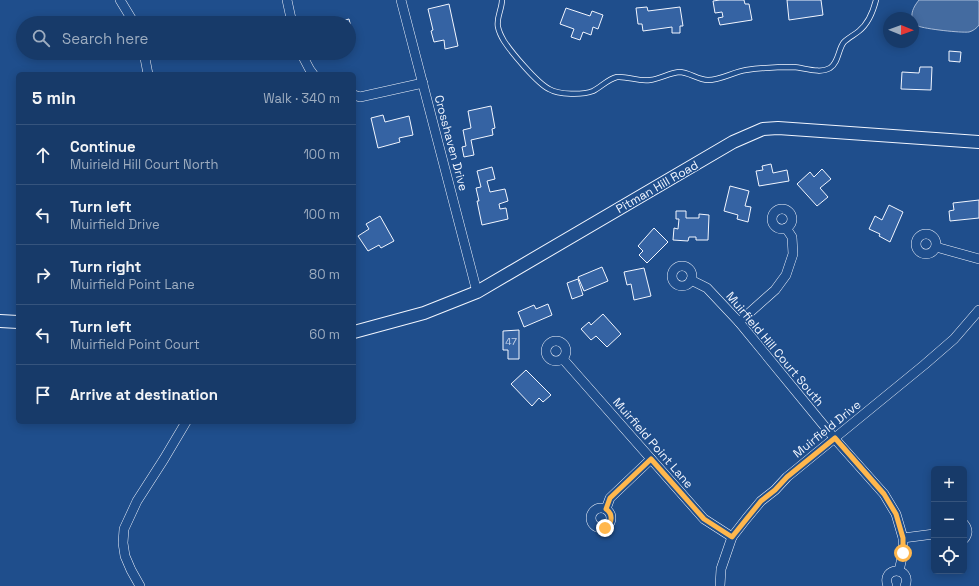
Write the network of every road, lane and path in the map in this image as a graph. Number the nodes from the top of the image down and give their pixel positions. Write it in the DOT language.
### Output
graph roads {
  1 [pos="120,0"];
  2 [pos="287,0"];
  3 [pos="401,0"];
  4 [pos="502,0"];
  5 [pos="876,0"];
  6 [pos="130,16"];
  7 [pos="290,16"];
  8 [pos="145,60"];
  9 [pos="305,60"];
  10 [pos="148,72"];
  11 [pos="312,72"];
  12 [pos="423,83"];
  13 [pos="356,96"];
  14 [pos="979,142"];
  15 [pos="786,228"];
  16 [pos="936,247"];
  17 [pos="979,259"];
  18 [pos="691,280"];
  19 [pos="477,292"];
  20 [pos="979,310"];
  21 [pos="0,321"];
  22 [pos="16,322"];
  23 [pos="739,322"];
  24 [pos="356,331"];
  25 [pos="562,359"];
  26 [pos="185,424"];
  27 [pos="835,438"];
  28 [pos="651,459"];
  29 [pos="606,509"];
  30 [pos="931,534"];
  31 [pos="732,537"];
  32 [pos="903,538"];
  33 [pos="899,571"];
  34 [pos="140,586"];
  35 [pos="720,586"];
  36 [pos="888,586"];
  37 [pos="905,586"];
  1 -- 6 [label="street"];
  2 -- 7 [label="street"];
  3 -- 12 [label="street, Crosshaven Drive"];
  4 -- 5 [label="lane"];
  8 -- 10 [label="street"];
  9 -- 11 [label="street"];
  12 -- 13 [label="street"];
  12 -- 19 [label="street, Crosshaven Drive"];
  14 -- 19 [label="street, Pitman Hill Road"];
  15 -- 23 [label="street"];
  16 -- 17 [label="street"];
  18 -- 23 [label="street, Muirfield Hill Court South"];
  19 -- 24 [label="street, Pitman Hill Road"];
  20 -- 27 [label="street, Muirfield Drive"];
  21 -- 22 [label="street"];
  23 -- 27 [label="street, Muirfield Hill Court South"];
  25 -- 28 [label="street, Muirfield Point Lane"];
  26 -- 34 [label="street"];
  27 -- 31 [label="street, Muirfield Drive"];
  27 -- 32 [label="street, Muirfield Hill Court South"];
  28 -- 29 [label="street"];
  28 -- 31 [label="street, Muirfield Point Lane"];
  30 -- 32 [label="street"];
  31 -- 35 [label="street, Muirfield Drive"];
  32 -- 33 [label="street, Muirfield Hill Court South"];
  33 -- 36 [label="street"];
  33 -- 37 [label="street"];
}
